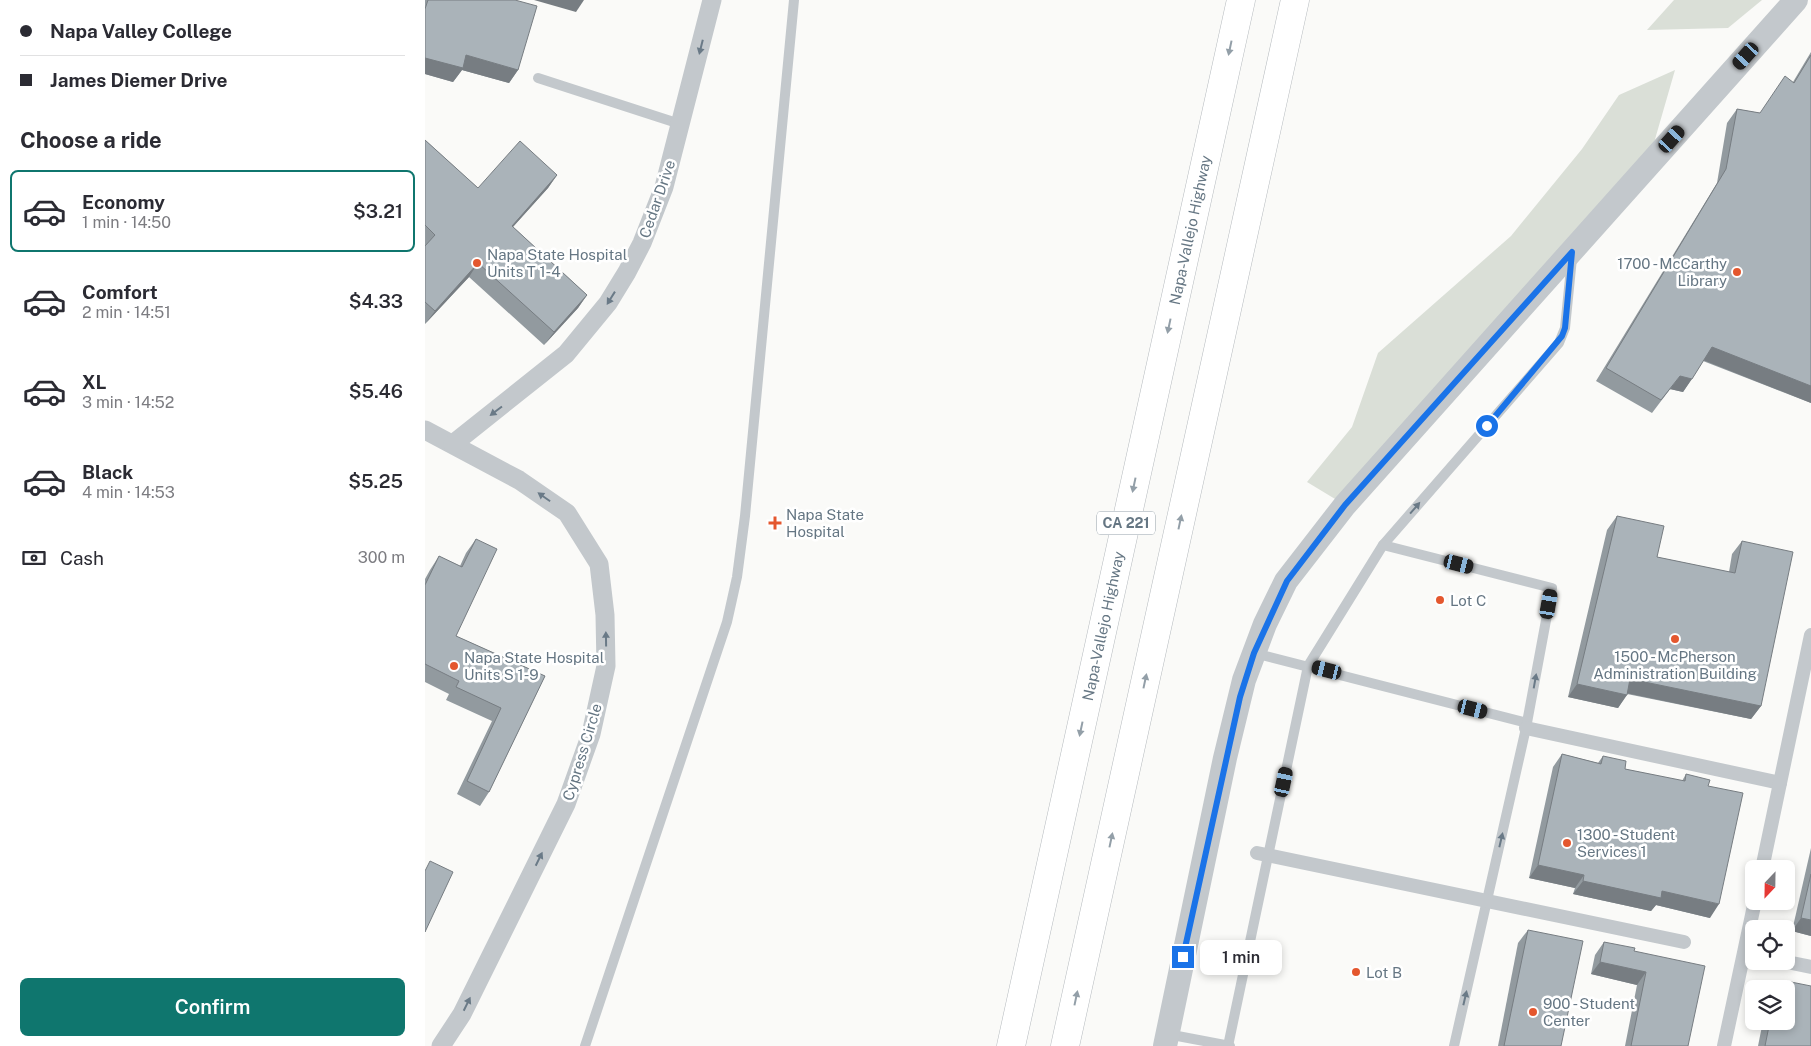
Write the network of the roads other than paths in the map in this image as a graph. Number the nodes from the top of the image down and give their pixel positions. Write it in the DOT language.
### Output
graph roads {
  1 [pos="712,0"];
  2 [pos="795,0"];
  3 [pos="1241,0"];
  4 [pos="1295,0"];
  5 [pos="1796,0"];
  6 [pos="538,78"];
  7 [pos="680,124"];
  8 [pos="1572,252"];
  9 [pos="425,430"];
  10 [pos="453,444"];
  11 [pos="1383,545"];
  12 [pos="1811,636"];
  13 [pos="1254,653"];
  14 [pos="1308,666"];
  15 [pos="1527,726"];
  16 [pos="1780,782"];
  17 [pos="1263,854"];
  18 [pos="1764,860"];
  19 [pos="1487,902"];
  20 [pos="1684,942"];
  21 [pos="1795,964"];
  22 [pos="1811,967"];
  23 [pos="1745,970"];
  24 [pos="1166,1040"];
  25 [pos="441,1046"];
  26 [pos="585,1046"];
  27 [pos="1011,1046"];
  28 [pos="1065,1046"];
  29 [pos="1228,1046"];
  30 [pos="1454,1046"];
  31 [pos="1724,1046"];
  1 -- 7 [label="street, Cedar Drive, one-way"];
  2 -- 26 [label="lane"];
  3 -- 27 [label="main road, Napa-Vallejo Highway / CA 221, one-way"];
  28 -- 4 [label="main road, CA 221, one-way"];
  5 -- 8 [label="street"];
  6 -- 7 [label="lane"];
  7 -- 10 [label="street, Cedar Drive, one-way"];
  11 -- 8 [label="lane, one-way"];
  8 -- 13 [label="street"];
  9 -- 10 [label="street, Cypress Circle"];
  25 -- 10 [label="street, Cypress Circle, one-way"];
  11 -- 14 [label="lane"];
  15 -- 11 [label="lane, one-way"];
  12 -- 16 [label="street"];
  13 -- 14 [label="lane"];
  13 -- 24 [label="street"];
  14 -- 15 [label="lane"];
  14 -- 17 [label="lane"];
  15 -- 16 [label="street"];
  19 -- 15 [label="lane, one-way"];
  16 -- 18 [label="street"];
  17 -- 19 [label="street"];
  17 -- 29 [label="lane"];
  19 -- 20 [label="street"];
  30 -- 19 [label="lane, one-way"];
  21 -- 22 [label="street"];
  23 -- 31 [label="street"];
  24 -- 29 [label="lane"];
}
